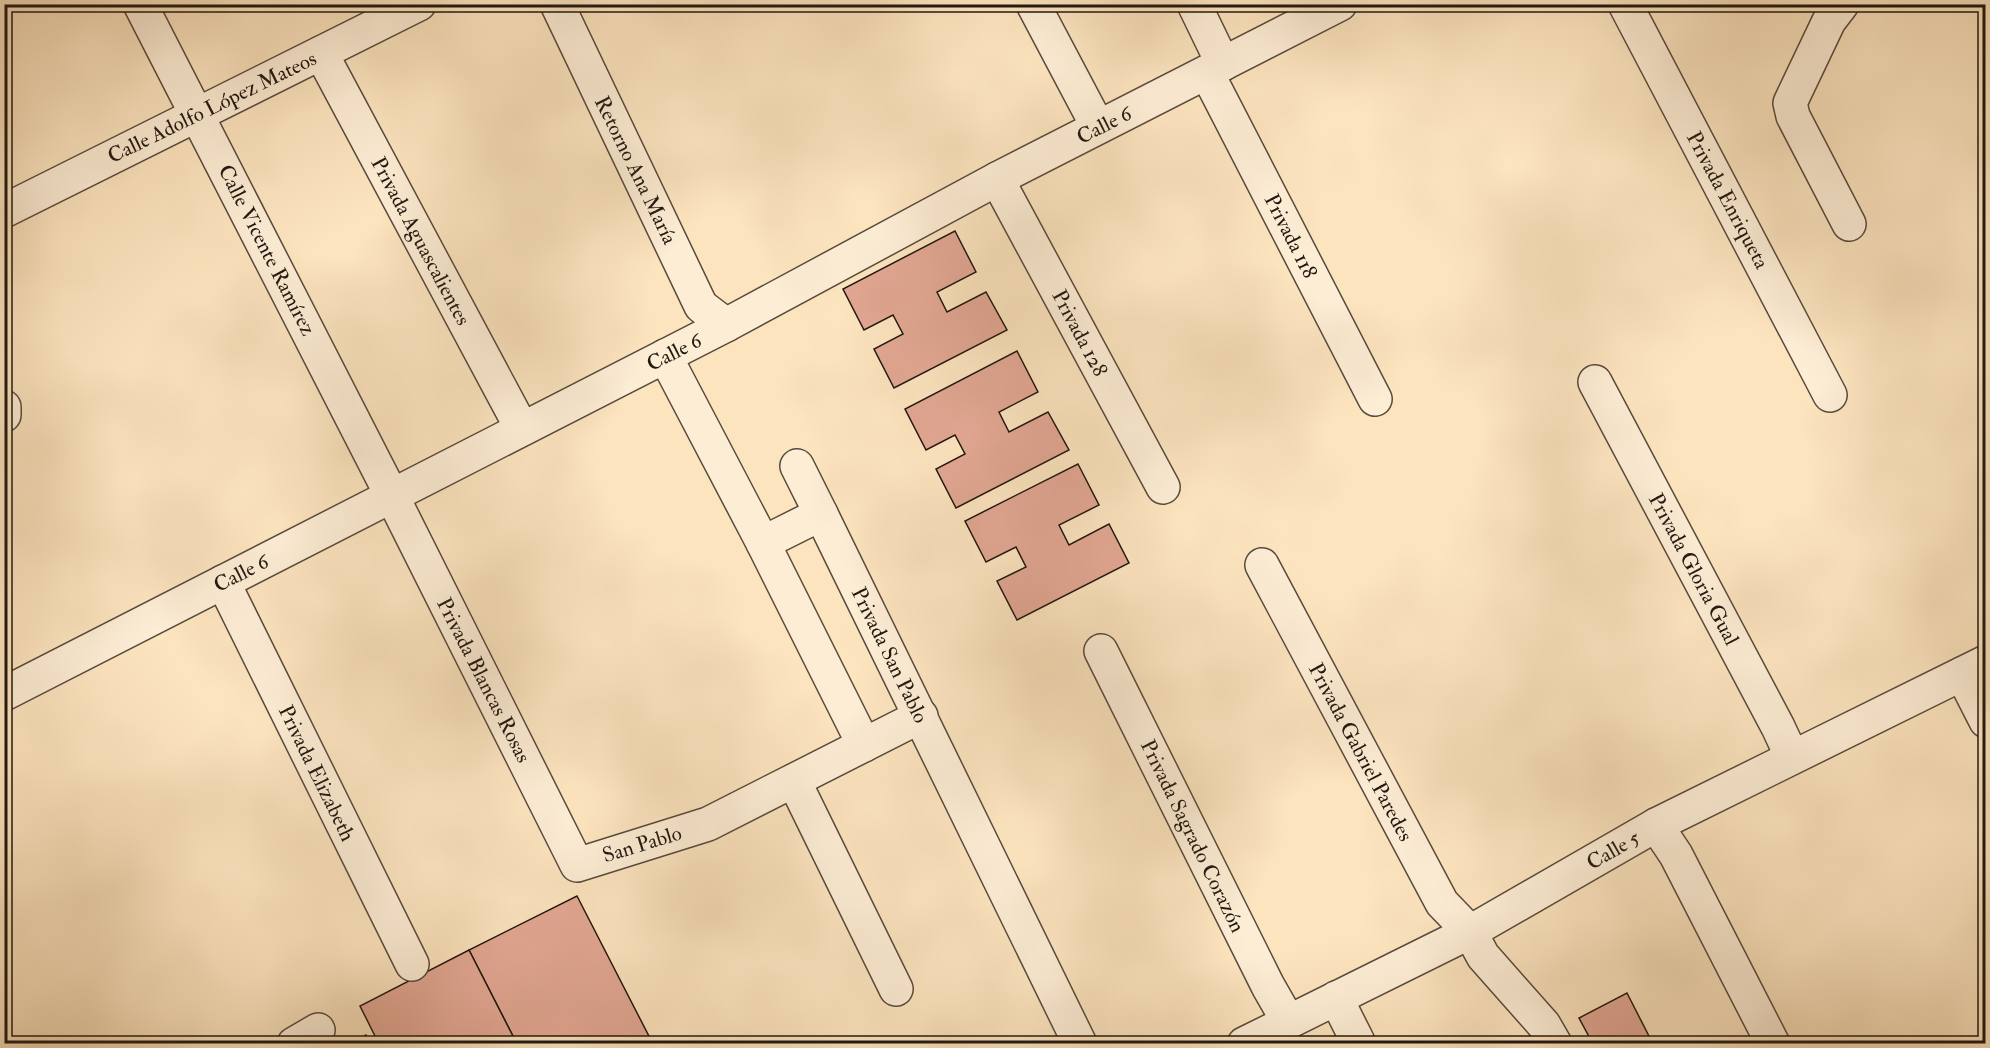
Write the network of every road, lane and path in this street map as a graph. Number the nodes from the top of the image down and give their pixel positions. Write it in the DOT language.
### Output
graph roads {
  1 [pos="140,4"];
  2 [pos="419,4"];
  3 [pos="556,4"];
  4 [pos="1033,4"];
  5 [pos="1194,4"];
  6 [pos="1340,4"];
  7 [pos="1625,4"];
  8 [pos="1842,4"];
  9 [pos="321,53"];
  10 [pos="1215,68"];
  11 [pos="198,114"];
  12 [pos="1098,128"];
  13 [pos="997,180"];
  14 [pos="4,211"];
  15 [pos="1849,224"];
  16 [pos="726,326"];
  17 [pos="665,356"];
  18 [pos="1595,382"];
  19 [pos="1830,395"];
  20 [pos="1375,399"];
  21 [pos="4,407"];
  22 [pos="4,415"];
  23 [pos="522,429"];
  24 [pos="797,466"];
  25 [pos="1163,487"];
  26 [pos="392,496"];
  27 [pos="821,514"];
  28 [pos="763,543"];
  29 [pos="1262,565"];
  30 [pos="223,582"];
  31 [pos="1101,651"];
  32 [pos="1974,668"];
  33 [pos="4,694"];
  34 [pos="921,716"];
  35 [pos="1986,721"];
  36 [pos="864,744"];
  37 [pos="1792,757"];
  38 [pos="794,781"];
  39 [pos="1656,825"];
  40 [pos="577,865"];
  41 [pos="1470,932"];
  42 [pos="412,964"];
  43 [pos="897,989"];
  44 [pos="1336,998"];
  45 [pos="1288,1021"];
  46 [pos="1080,1044"];
  47 [pos="1244,1044"];
  48 [pos="1359,1044"];
  49 [pos="1555,1044"];
  50 [pos="1773,1044"];
  1 -- 11 [label="street, Calle Vicente Ramírez"];
  2 -- 9 [label="street, Calle Adolfo López Mateos"];
  3 -- 16 [label="street, Retorno Ana María"];
  4 -- 12 [label="street"];
  5 -- 10 [label="street, Privada 118"];
  6 -- 10 [label="street, Calle 6"];
  7 -- 19 [label="street, Privada Enriqueta"];
  8 -- 15 [label="street"];
  9 -- 11 [label="street, Calle Adolfo López Mateos"];
  9 -- 23 [label="street, Privada Aguascalientes"];
  10 -- 12 [label="street, Calle 6"];
  10 -- 20 [label="street, Privada 118"];
  11 -- 14 [label="street, Calle Adolfo López Mateos"];
  11 -- 26 [label="street, Calle Vicente Ramírez"];
  12 -- 13 [label="street, Calle 6"];
  13 -- 16 [label="street, Calle 6"];
  13 -- 25 [label="street, Privada 128"];
  16 -- 17 [label="street, Calle 6"];
  17 -- 23 [label="street, Calle 6"];
  17 -- 28 [label="street"];
  18 -- 37 [label="street, Privada Gloria Gual"];
  21 -- 22 [label="street"];
  23 -- 26 [label="street, Calle 6"];
  24 -- 27 [label="street, Privada San Pablo"];
  26 -- 30 [label="street, Calle 6"];
  26 -- 40 [label="street, Privada Blancas Rosas"];
  27 -- 28 [label="street"];
  27 -- 34 [label="street, Privada San Pablo"];
  28 -- 36 [label="street"];
  29 -- 41 [label="street, Privada Gabriel Paredes"];
  30 -- 33 [label="street, Calle 6"];
  30 -- 42 [label="street, Privada Elizabeth"];
  31 -- 45 [label="street, Privada Sagrado Corazón"];
  32 -- 35 [label="street"];
  32 -- 37 [label="street, Calle 5"];
  34 -- 36 [label="street"];
  34 -- 46 [label="street, Privada San Pablo"];
  36 -- 38 [label="street"];
  37 -- 39 [label="street, Calle 5"];
  38 -- 40 [label="street, San Pablo"];
  38 -- 43 [label="street"];
  39 -- 41 [label="street, Calle 5"];
  39 -- 50 [label="street"];
  41 -- 44 [label="street, Calle 5"];
  41 -- 49 [label="street, Privada Gabriel Paredes"];
  44 -- 45 [label="street, Calle 5"];
  44 -- 48 [label="street"];
  45 -- 47 [label="street, Calle 5"];
}
